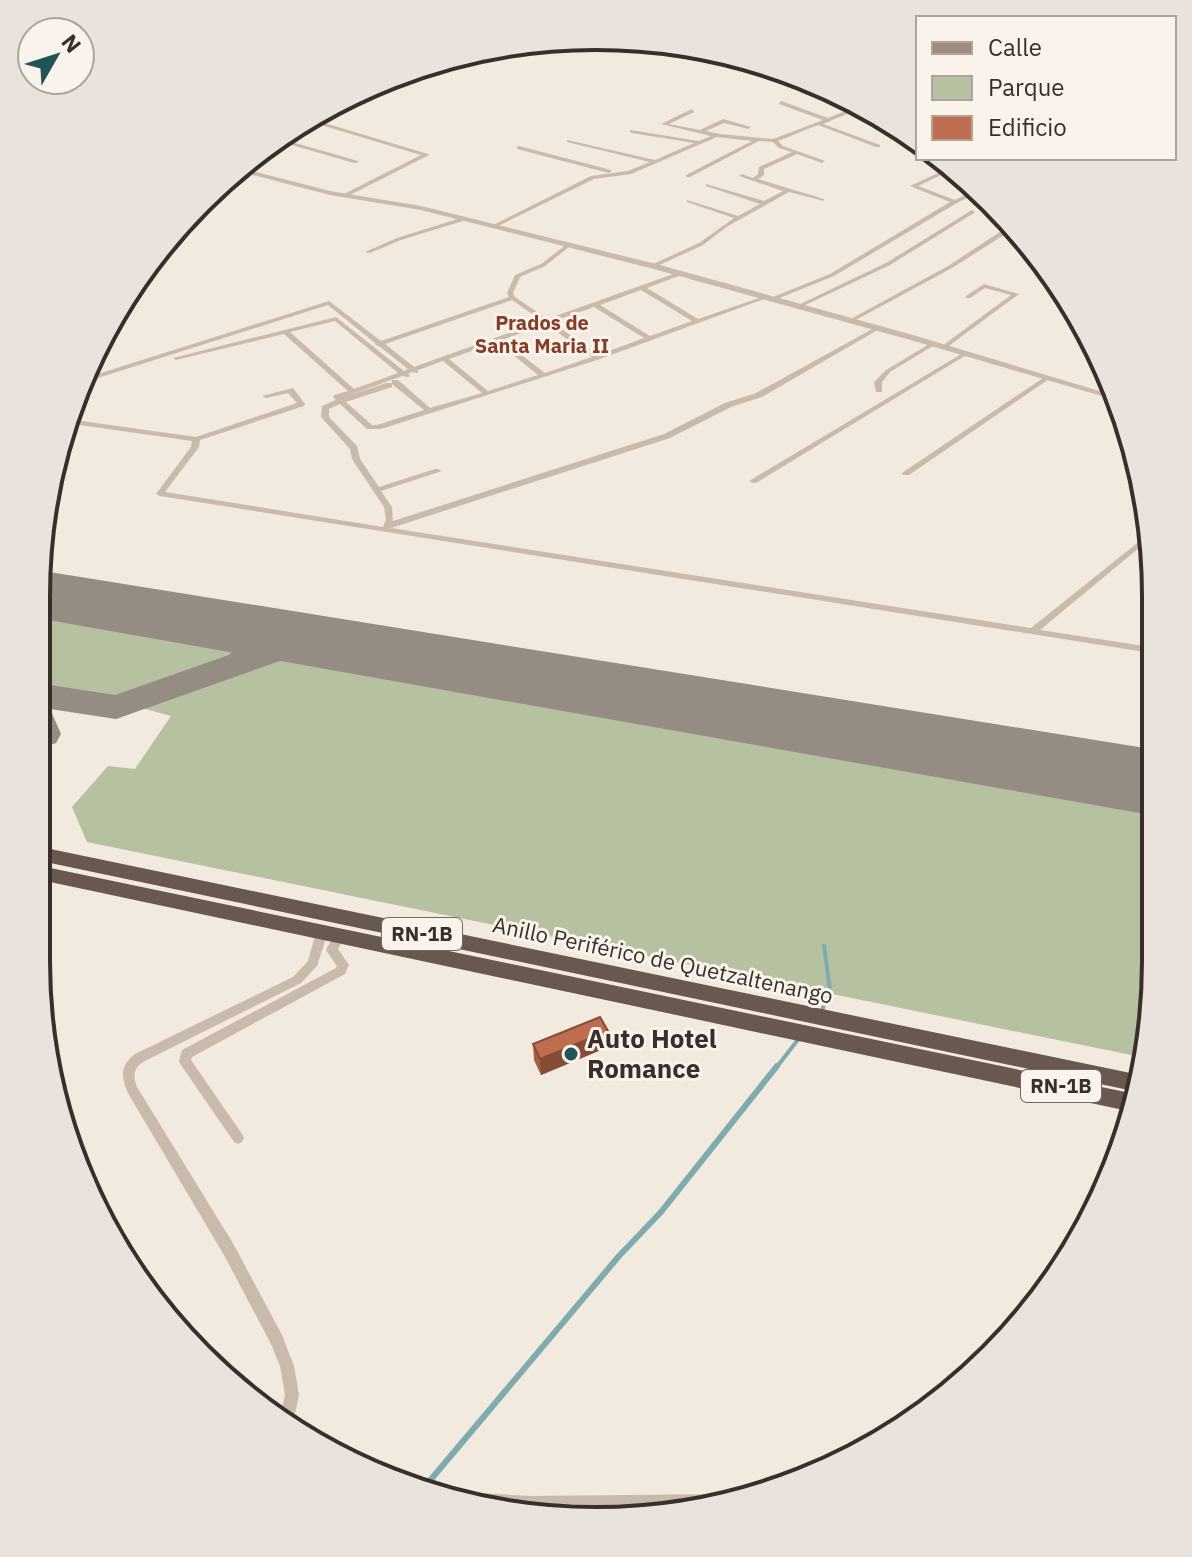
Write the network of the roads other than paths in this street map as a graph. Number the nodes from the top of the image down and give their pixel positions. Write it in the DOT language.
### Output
graph roads {
  1 [pos="781,103"];
  2 [pos="692,111"];
  3 [pos="848,112"];
  4 [pos="829,120"];
  5 [pos="755,123"];
  6 [pos="322,124"];
  7 [pos="819,124"];
  8 [pos="748,127"];
  9 [pos="632,131"];
  10 [pos="702,131"];
  11 [pos="717,135"];
  12 [pos="731,137"];
  13 [pos="757,140"];
  14 [pos="569,141"];
  15 [pos="774,141"];
  16 [pos="699,142"];
  17 [pos="291,143"];
  18 [pos="878,146"];
  19 [pos="519,148"];
  20 [pos="795,153"];
  21 [pos="654,161"];
  22 [pos="822,161"];
  23 [pos="356,162"];
  24 [pos="252,172"];
  25 [pos="941,173"];
  26 [pos="614,174"];
  27 [pos="688,176"];
  28 [pos="742,176"];
  29 [pos="754,180"];
  30 [pos="708,185"];
  31 [pos="786,190"];
  32 [pos="346,195"];
  33 [pos="967,196"];
  34 [pos="822,200"];
  35 [pos="689,201"];
  36 [pos="955,202"];
  37 [pos="764,203"];
  38 [pos="972,212"];
  39 [pos="739,218"];
  40 [pos="464,219"];
  41 [pos="494,226"];
  42 [pos="1003,232"];
  43 [pos="567,246"];
  44 [pos="368,252"];
  45 [pos="653,266"];
  46 [pos="683,275"];
  47 [pos="644,289"];
  48 [pos="968,297"];
  49 [pos="513,298"];
  50 [pos="767,299"];
  51 [pos="598,306"];
  52 [pos="797,307"];
  53 [pos="850,321"];
  54 [pos="698,322"];
  55 [pos="549,323"];
  56 [pos="878,328"];
  57 [pos="285,331"];
  58 [pos="650,339"];
  59 [pos="500,342"];
  60 [pos="381,343"];
  61 [pos="933,344"];
  62 [pos="371,347"];
  63 [pos="944,347"];
  64 [pos="188,351"];
  65 [pos="965,354"];
  66 [pos="598,358"];
  67 [pos="446,361"];
  68 [pos="415,372"];
  69 [pos="405,375"];
  70 [pos="107,376"];
  71 [pos="544,376"];
  72 [pos="96,378"];
  73 [pos="1045,379"];
  74 [pos="94,382"];
  75 [pos="395,382"];
  76 [pos="351,390"];
  77 [pos="879,390"];
  78 [pos="487,393"];
  79 [pos="1103,395"];
  80 [pos="266,396"];
  81 [pos="340,399"];
  82 [pos="429,411"];
  83 [pos="78,423"];
  84 [pos="196,439"];
  85 [pos="438,471"];
  86 [pos="906,473"];
  87 [pos="753,481"];
  88 [pos="377,490"];
  89 [pos="387,528"];
  90 [pos="1139,544"];
  91 [pos="1033,631"];
  92 [pos="1142,649"];
  93 [pos="50,856"];
  94 [pos="50,875"];
  95 [pos="330,934"];
  96 [pos="1128,1082"];
  97 [pos="1123,1100"];
  98 [pos="238,1138"];
  99 [pos="288,1412"];
  100 [pos="556,1506"];
  101 [pos="609,1507"];
  1 -- 4 [label="street"];
  2 -- 10 [label="street"];
  3 -- 4 [label="street"];
  4 -- 7 [label="street"];
  5 -- 8 [label="street"];
  6 -- 32 [label="street"];
  7 -- 15 [label="street"];
  7 -- 18 [label="street"];
  8 -- 10 [label="street"];
  8 -- 12 [label="street"];
  9 -- 16 [label="street"];
  10 -- 11 [label="street"];
  11 -- 12 [label="street"];
  11 -- 16 [label="street"];
  12 -- 13 [label="street"];
  13 -- 15 [label="street"];
  13 -- 27 [label="street"];
  14 -- 21 [label="street"];
  15 -- 20 [label="street"];
  16 -- 21 [label="street"];
  17 -- 23 [label="street"];
  19 -- 26 [label="street"];
  20 -- 22 [label="street"];
  20 -- 29 [label="street"];
  21 -- 26 [label="street"];
  24 -- 32 [label="street"];
  25 -- 36 [label="street"];
  26 -- 41 [label="street"];
  28 -- 29 [label="street"];
  29 -- 31 [label="street"];
  30 -- 37 [label="street"];
  31 -- 34 [label="street"];
  31 -- 37 [label="street"];
  32 -- 40 [label="street"];
  33 -- 36 [label="street"];
  35 -- 39 [label="street"];
  36 -- 50 [label="street"];
  37 -- 39 [label="street"];
  38 -- 52 [label="street"];
  39 -- 45 [label="street"];
  40 -- 41 [label="street"];
  40 -- 44 [label="street"];
  41 -- 43 [label="street"];
  42 -- 53 [label="street"];
  43 -- 45 [label="street"];
  43 -- 49 [label="street"];
  45 -- 46 [label="street"];
  46 -- 47 [label="street"];
  46 -- 50 [label="street"];
  47 -- 51 [label="street"];
  47 -- 54 [label="street"];
  48 -- 63 [label="street"];
  49 -- 55 [label="street"];
  49 -- 60 [label="street"];
  50 -- 52 [label="street"];
  50 -- 54 [label="street"];
  51 -- 55 [label="street"];
  51 -- 58 [label="street"];
  52 -- 53 [label="street"];
  53 -- 56 [label="street"];
  54 -- 58 [label="street"];
  55 -- 59 [label="street"];
  55 -- 66 [label="street"];
  56 -- 61 [label="street"];
  56 -- 89 [label="street"];
  57 -- 62 [label="street"];
  57 -- 64 [label="street"];
  57 -- 76 [label="street"];
  58 -- 66 [label="street"];
  59 -- 67 [label="street"];
  59 -- 71 [label="street"];
  60 -- 62 [label="street"];
  60 -- 64 [label="street"];
  60 -- 68 [label="street"];
  61 -- 63 [label="street"];
  61 -- 77 [label="street"];
  62 -- 69 [label="street"];
  63 -- 65 [label="street"];
  64 -- 70 [label="street"];
  65 -- 73 [label="street"];
  65 -- 87 [label="street"];
  66 -- 71 [label="street"];
  67 -- 68 [label="street"];
  67 -- 78 [label="street"];
  68 -- 69 [label="street"];
  69 -- 75 [label="street"];
  69 -- 76 [label="street"];
  70 -- 72 [label="street"];
  70 -- 74 [label="street"];
  71 -- 78 [label="street"];
  73 -- 79 [label="street"];
  73 -- 86 [label="street"];
  75 -- 81 [label="street"];
  75 -- 82 [label="street"];
  76 -- 81 [label="street"];
  78 -- 82 [label="street"];
  80 -- 84 [label="street"];
  81 -- 82 [label="street"];
  81 -- 88 [label="street"];
  83 -- 84 [label="street"];
  84 -- 89 [label="street"];
  85 -- 88 [label="street"];
  88 -- 89 [label="street"];
  89 -- 91 [label="street"];
  90 -- 91 [label="street"];
  91 -- 92 [label="street"];
  93 -- 96 [label="highway, Anillo Periférico de Quetzaltenango / RN-1B"];
  94 -- 95 [label="highway, Anillo Periférico de Quetzaltenango / RN-1B"];
  95 -- 97 [label="highway, Anillo Periférico de Quetzaltenango / RN-1B"];
  95 -- 98 [label="street"];
  95 -- 99 [label="street"];
  100 -- 101 [label="street"];
}
